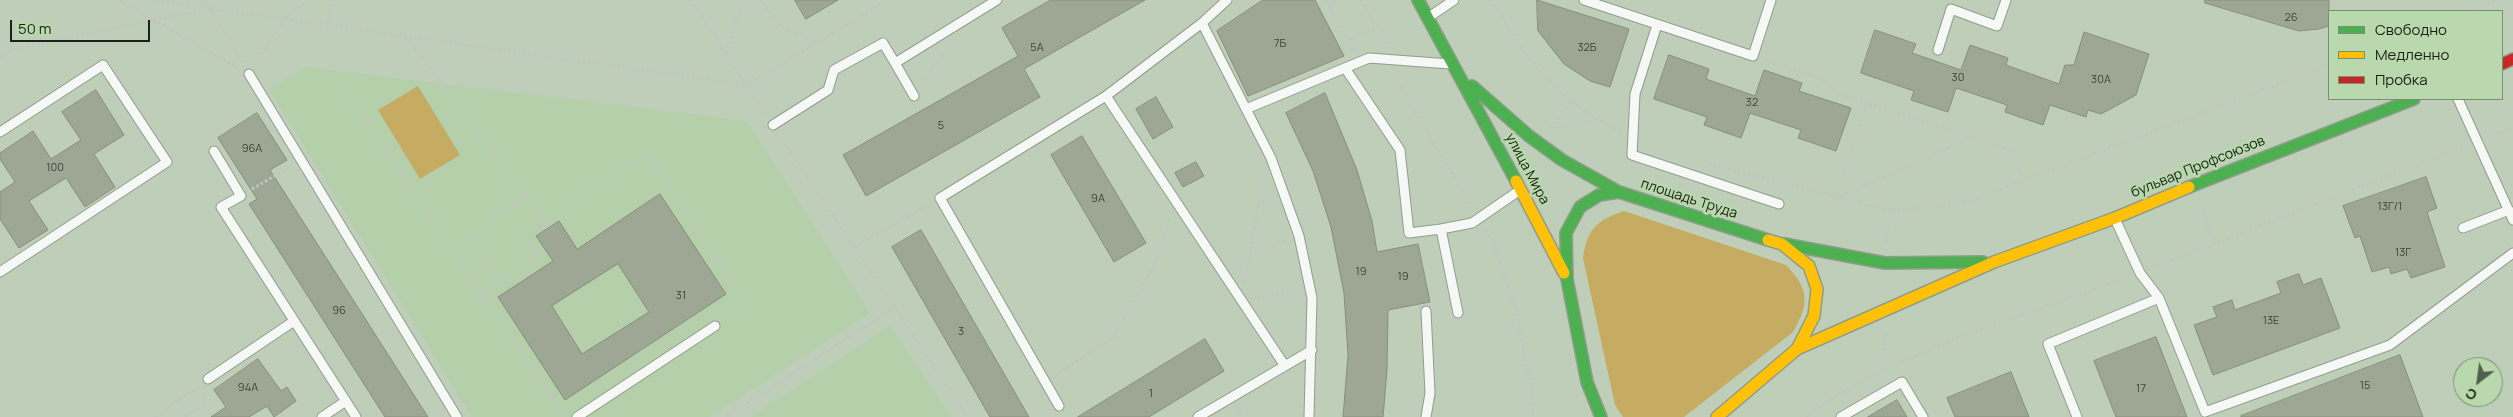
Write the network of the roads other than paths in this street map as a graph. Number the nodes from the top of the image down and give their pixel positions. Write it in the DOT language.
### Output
graph roads {
  1 [pos="997,0"];
  2 [pos="1227,0"];
  3 [pos="1418,0"];
  4 [pos="1454,0"];
  5 [pos="1584,0"];
  6 [pos="1771,0"];
  7 [pos="2006,0"];
  8 [pos="1428,18"];
  9 [pos="1202,23"];
  10 [pos="1657,25"];
  11 [pos="1938,50"];
  12 [pos="895,63"];
  13 [pos="1345,68"];
  14 [pos="1456,69"];
  15 [pos="249,74"];
  16 [pos="914,96"];
  17 [pos="1106,96"];
  18 [pos="2411,100"];
  19 [pos="2458,100"];
  20 [pos="1246,109"];
  21 [pos="773,125"];
  22 [pos="0,132"];
  23 [pos="214,151"];
  24 [pos="1521,189"];
  25 [pos="1619,192"];
  26 [pos="1779,204"];
  27 [pos="2509,210"];
  28 [pos="2114,218"];
  29 [pos="2513,220"];
  30 [pos="2463,228"];
  31 [pos="1441,229"];
  32 [pos="1782,244"];
  33 [pos="2513,253"];
  34 [pos="1994,262"];
  35 [pos="0,272"];
  36 [pos="1567,279"];
  37 [pos="2159,298"];
  38 [pos="1426,311"];
  39 [pos="1458,313"];
  40 [pos="294,321"];
  41 [pos="715,326"];
  42 [pos="1797,349"];
  43 [pos="1312,350"];
  44 [pos="1285,366"];
  45 [pos="208,379"];
  46 [pos="1587,382"];
  47 [pos="346,401"];
  48 [pos="1058,406"];
  49 [pos="322,417"];
  50 [pos="356,417"];
  51 [pos="457,417"];
  52 [pos="577,417"];
  53 [pos="1198,417"];
  54 [pos="1309,417"];
  55 [pos="1426,417"];
  56 [pos="1588,417"];
  57 [pos="1601,417"];
  58 [pos="1717,417"];
  59 [pos="1841,417"];
  60 [pos="1923,417"];
  61 [pos="2077,417"];
  1 -- 12 [label="lane"];
  2 -- 9 [label="lane"];
  3 -- 8 [label="street, улица Мира"];
  4 -- 8 [label="lane"];
  5 -- 10 [label="lane"];
  6 -- 10 [label="lane"];
  7 -- 11 [label="lane"];
  8 -- 14 [label="street, улица Мира"];
  9 -- 17 [label="lane"];
  9 -- 20 [label="lane"];
  10 -- 26 [label="lane"];
  12 -- 16 [label="lane"];
  12 -- 21 [label="lane"];
  13 -- 14 [label="lane"];
  13 -- 20 [label="lane"];
  13 -- 31 [label="lane"];
  14 -- 24 [label="street, улица Мира"];
  14 -- 25 [label="street, улица Мира"];
  15 -- 51 [label="lane"];
  17 -- 44 [label="lane"];
  17 -- 48 [label="lane"];
  18 -- 28 [label="street, бульвар Профсоюзов"];
  19 -- 27 [label="lane"];
  20 -- 43 [label="lane"];
  22 -- 35 [label="lane"];
  23 -- 40 [label="lane"];
  24 -- 31 [label="lane"];
  24 -- 36 [label="street, улица Мира"];
  25 -- 32 [label="street, площадь Труда"];
  25 -- 36 [label="street, площадь Труда"];
  27 -- 29 [label="lane"];
  27 -- 30 [label="lane"];
  28 -- 34 [label="street, бульвар Профсоюзов"];
  28 -- 37 [label="lane"];
  31 -- 39 [label="lane"];
  32 -- 34 [label="street, бульвар Профсоюзов"];
  32 -- 42 [label="street, площадь Труда"];
  33 -- 37 [label="lane"];
  34 -- 42 [label="street, бульвар Профсоюзов"];
  36 -- 46 [label="street, площадь Труда"];
  37 -- 61 [label="lane"];
  38 -- 55 [label="lane"];
  40 -- 45 [label="lane"];
  40 -- 47 [label="lane"];
  41 -- 52 [label="lane"];
  42 -- 58 [label="street, площадь Труда"];
  43 -- 44 [label="lane"];
  43 -- 54 [label="lane"];
  44 -- 53 [label="lane"];
  46 -- 56 [label="street"];
  46 -- 57 [label="street, площадь Труда"];
  47 -- 49 [label="lane"];
  47 -- 50 [label="lane"];
  59 -- 60 [label="lane"];
}
